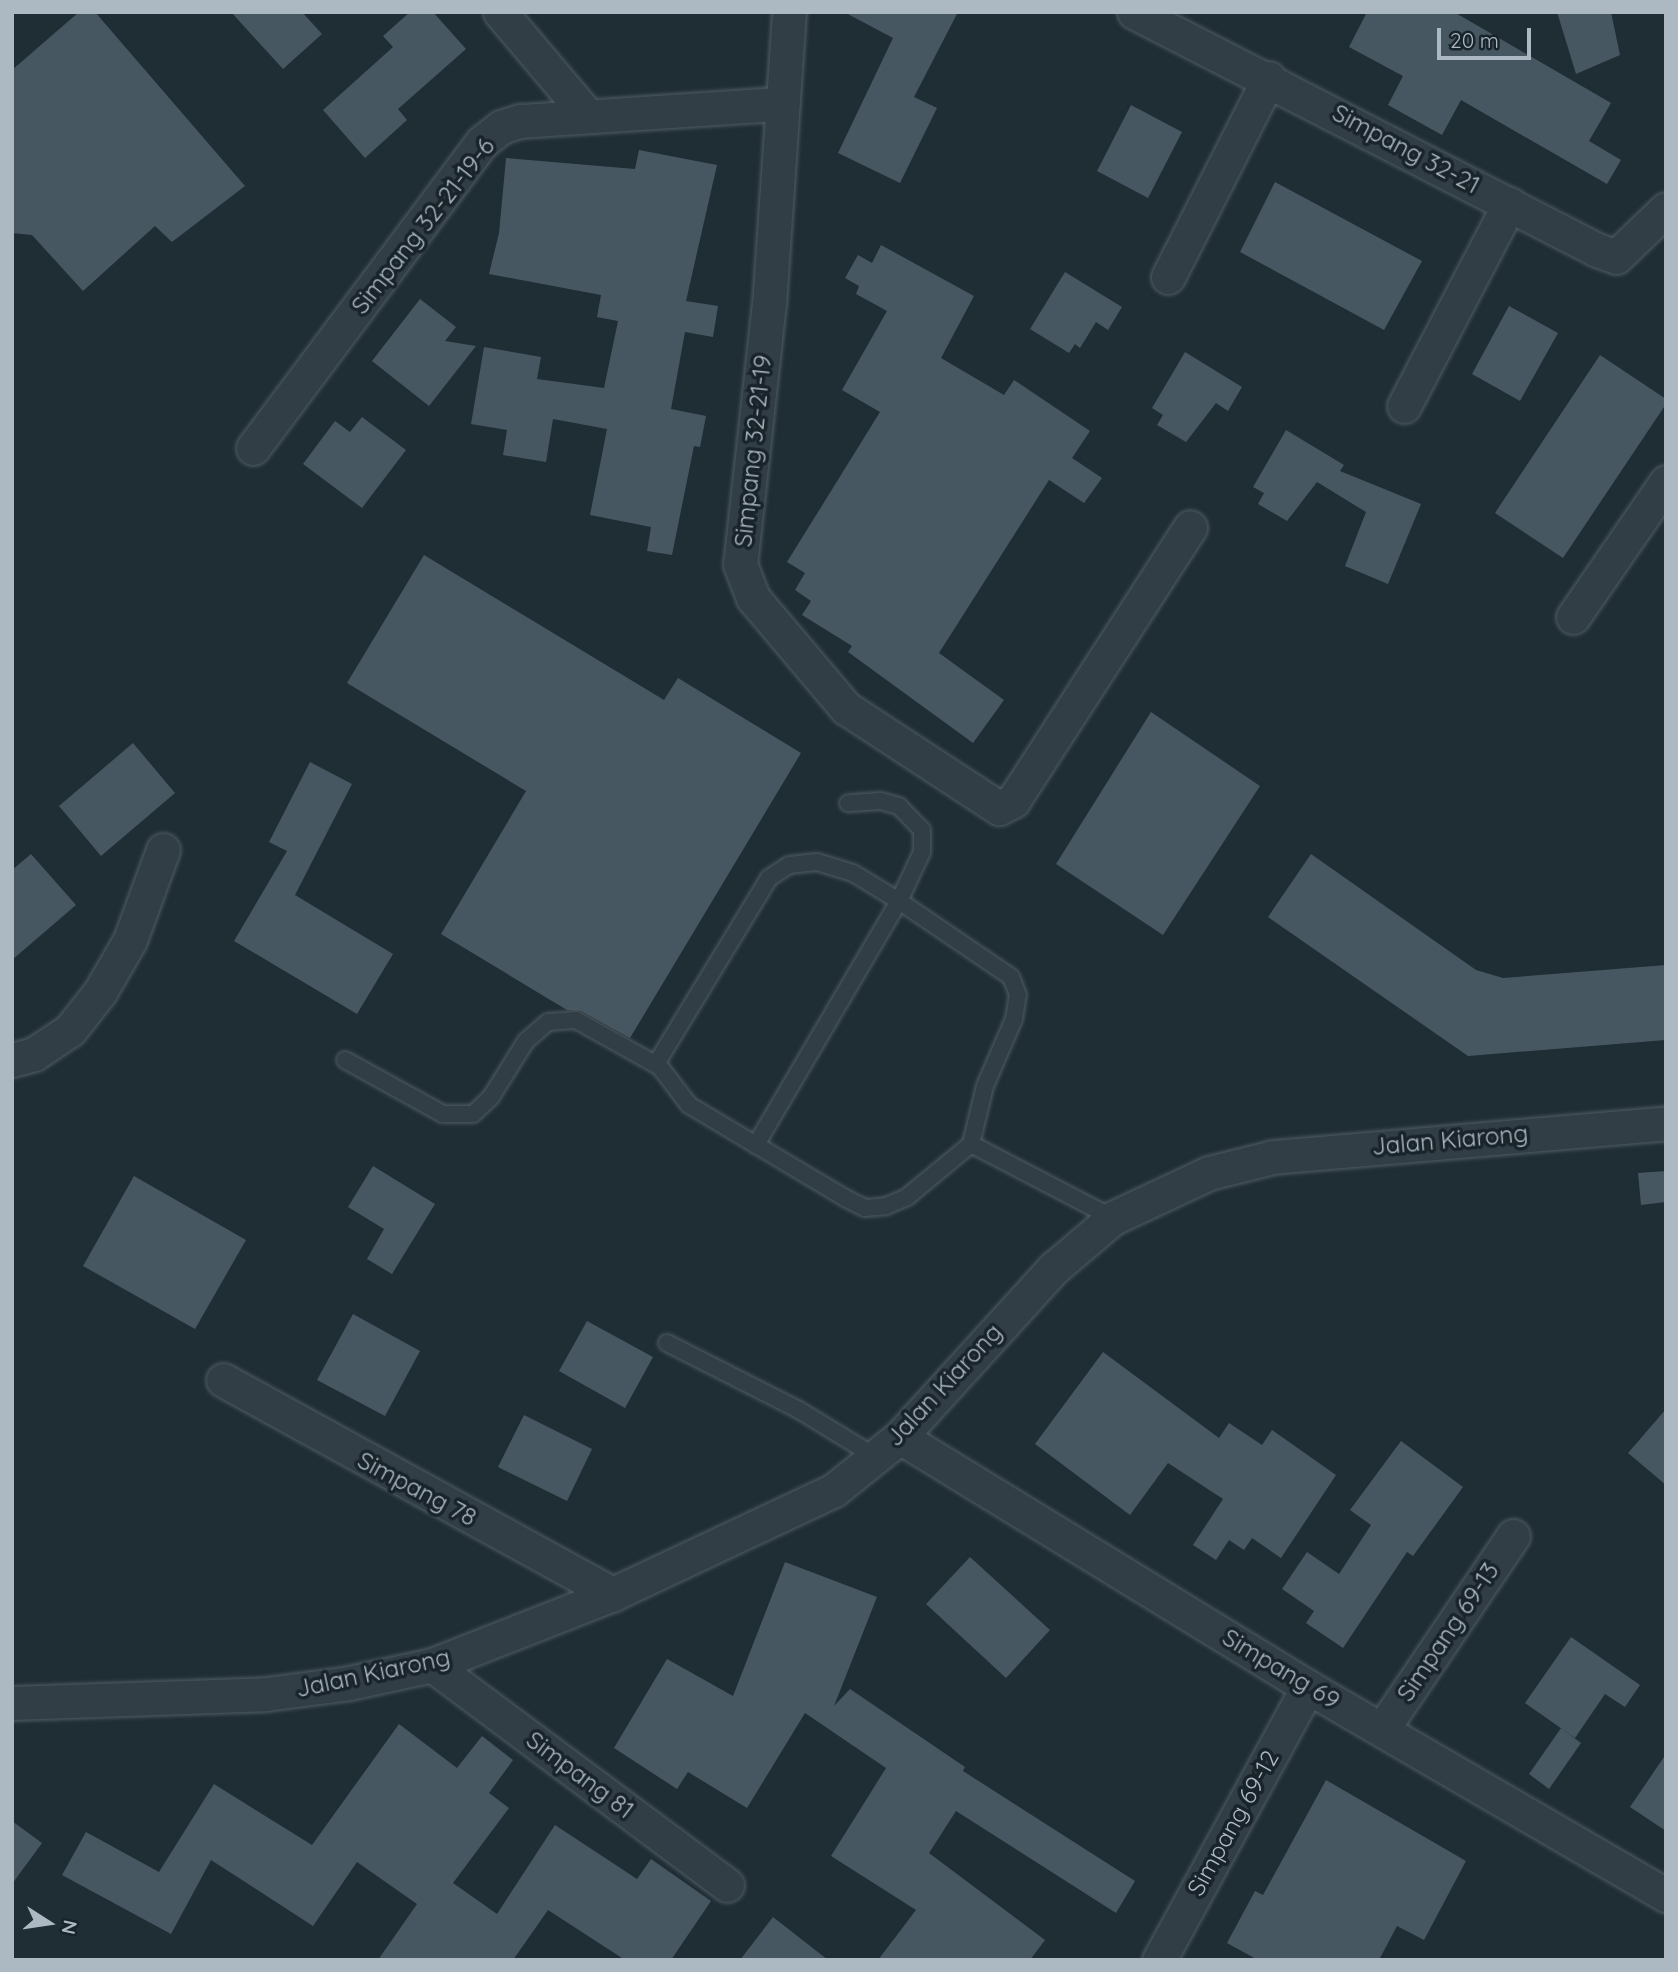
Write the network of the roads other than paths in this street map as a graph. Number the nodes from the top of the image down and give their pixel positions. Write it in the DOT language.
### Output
graph roads {
  1 [pos="500,12"];
  2 [pos="789,12"];
  3 [pos="1133,12"];
  4 [pos="1269,78"];
  5 [pos="779,104"];
  6 [pos="588,116"];
  7 [pos="1509,204"];
  8 [pos="1665,214"];
  9 [pos="1168,277"];
  10 [pos="1404,406"];
  11 [pos="253,448"];
  12 [pos="1666,482"];
  13 [pos="1191,527"];
  14 [pos="1573,617"];
  15 [pos="848,803"];
  16 [pos="163,850"];
  17 [pos="899,901"];
  18 [pos="12,1060"];
  19 [pos="345,1060"];
  20 [pos="656,1064"];
  21 [pos="1666,1123"];
  22 [pos="971,1144"];
  23 [pos="756,1145"];
  24 [pos="1113,1218"];
  25 [pos="667,1343"];
  26 [pos="223,1380"];
  27 [pos="888,1447"];
  28 [pos="1513,1536"];
  29 [pos="613,1594"];
  30 [pos="432,1665"];
  31 [pos="1308,1687"];
  32 [pos="12,1703"];
  33 [pos="1383,1728"];
  34 [pos="727,1885"];
  35 [pos="1666,1895"];
  36 [pos="1159,1960"];
  1 -- 6 [label="street"];
  2 -- 5 [label="street, Simpang 32-21-19"];
  3 -- 4 [label="street, Simpang 32-21"];
  4 -- 7 [label="street, Simpang 32-21"];
  4 -- 9 [label="street"];
  5 -- 6 [label="street, Simpang 32-21-19-6"];
  5 -- 13 [label="street, Simpang 32-21-19"];
  6 -- 11 [label="street, Simpang 32-21-19-6"];
  7 -- 8 [label="street, Simpang 32-21"];
  7 -- 10 [label="street"];
  12 -- 14 [label="street"];
  15 -- 17 [label="lane"];
  16 -- 18 [label="street"];
  17 -- 20 [label="lane"];
  17 -- 22 [label="lane"];
  17 -- 23 [label="lane"];
  19 -- 20 [label="lane"];
  20 -- 23 [label="lane"];
  21 -- 24 [label="street, Jalan Kiarong"];
  22 -- 23 [label="lane"];
  22 -- 24 [label="lane"];
  24 -- 27 [label="street, Jalan Kiarong"];
  25 -- 27 [label="lane"];
  26 -- 29 [label="street, Simpang 78"];
  27 -- 29 [label="street, Jalan Kiarong"];
  27 -- 31 [label="street, Simpang 69"];
  28 -- 33 [label="street, Simpang 69-13"];
  29 -- 30 [label="street, Jalan Kiarong"];
  30 -- 32 [label="street, Jalan Kiarong"];
  30 -- 34 [label="street, Simpang 81"];
  31 -- 33 [label="street, Simpang 69"];
  31 -- 36 [label="street, Simpang 69-12"];
  33 -- 35 [label="street, Simpang 69"];
}
